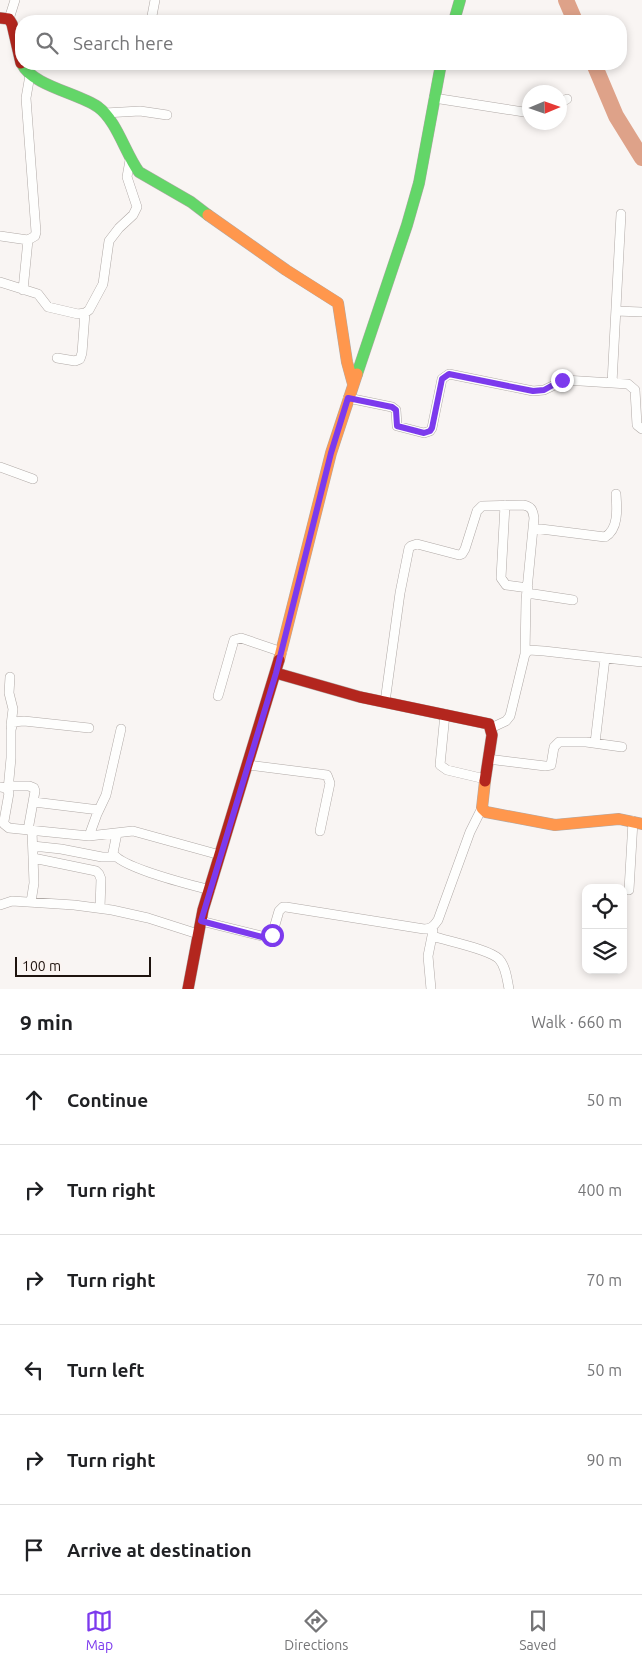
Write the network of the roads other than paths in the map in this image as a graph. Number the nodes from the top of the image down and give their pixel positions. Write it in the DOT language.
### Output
graph roads {
  1 [pos="15,0"];
  2 [pos="155,0"];
  3 [pos="460,0"];
  4 [pos="152,15"];
  5 [pos="456,15"];
  6 [pos="4,18"];
  7 [pos="15,37"];
  8 [pos="24,70"];
  9 [pos="439,70"];
  10 [pos="30,76"];
  11 [pos="434,98"];
  12 [pos="522,112"];
  13 [pos="105,113"];
  14 [pos="167,115"];
  15 [pos="130,160"];
  16 [pos="621,214"];
  17 [pos="0,236"];
  18 [pos="28,240"];
  19 [pos="0,282"];
  20 [pos="23,290"];
  21 [pos="616,311"];
  22 [pos="642,312"];
  23 [pos="85,313"];
  24 [pos="57,358"];
  25 [pos="612,383"];
  26 [pos="353,384"];
  27 [pos="348,398"];
  28 [pos="642,429"];
  29 [pos="0,467"];
  30 [pos="33,479"];
  31 [pos="616,494"];
  32 [pos="505,505"];
  33 [pos="533,528"];
  34 [pos="527,590"];
  35 [pos="573,600"];
  36 [pos="282,652"];
  37 [pos="525,654"];
  38 [pos="605,658"];
  39 [pos="642,662"];
  40 [pos="276,673"];
  41 [pos="10,677"];
  42 [pos="218,696"];
  43 [pos="385,702"];
  44 [pos="445,714"];
  45 [pos="11,726"];
  46 [pos="89,728"];
  47 [pos="491,728"];
  48 [pos="121,729"];
  49 [pos="595,743"];
  50 [pos="622,747"];
  51 [pos="488,759"];
  52 [pos="248,765"];
  53 [pos="486,779"];
  54 [pos="6,788"];
  55 [pos="34,802"];
  56 [pos="482,808"];
  57 [pos="99,810"];
  58 [pos="637,822"];
  59 [pos="30,830"];
  60 [pos="320,831"];
  61 [pos="117,833"];
  62 [pos="89,836"];
  63 [pos="33,846"];
  64 [pos="220,855"];
  65 [pos="115,857"];
  66 [pos="33,858"];
  67 [pos="210,890"];
  68 [pos="630,890"];
  69 [pos="31,902"];
  70 [pos="0,905"];
  71 [pos="100,908"];
  72 [pos="201,921"];
  73 [pos="434,926"];
  74 [pos="198,934"];
  75 [pos="432,936"];
  76 [pos="188,989"];
  77 [pos="431,989"];
  78 [pos="509,989"];
  1 -- 6 [label="street"];
  2 -- 4 [label="street"];
  3 -- 5 [label="street"];
  6 -- 7 [label="street"];
  8 -- 10 [label="street"];
  9 -- 11 [label="street"];
  10 -- 13 [label="street"];
  10 -- 18 [label="street"];
  11 -- 12 [label="street"];
  11 -- 26 [label="street"];
  13 -- 14 [label="street"];
  13 -- 15 [label="street"];
  15 -- 23 [label="street"];
  15 -- 26 [label="street"];
  16 -- 21 [label="street"];
  17 -- 18 [label="street"];
  18 -- 20 [label="street"];
  19 -- 20 [label="street"];
  20 -- 23 [label="street"];
  21 -- 22 [label="street"];
  21 -- 25 [label="street"];
  23 -- 24 [label="street"];
  25 -- 27 [label="street"];
  25 -- 28 [label="street"];
  26 -- 27 [label="street"];
  27 -- 36 [label="street"];
  29 -- 30 [label="street"];
  31 -- 33 [label="street"];
  32 -- 33 [label="street"];
  32 -- 34 [label="street"];
  32 -- 43 [label="street"];
  33 -- 34 [label="street"];
  34 -- 35 [label="street"];
  34 -- 37 [label="street"];
  36 -- 40 [label="street"];
  36 -- 42 [label="street"];
  37 -- 38 [label="street"];
  37 -- 47 [label="street"];
  38 -- 39 [label="street"];
  38 -- 49 [label="street"];
  40 -- 43 [label="street"];
  40 -- 52 [label="street"];
  41 -- 45 [label="street"];
  43 -- 44 [label="street"];
  44 -- 47 [label="street"];
  44 -- 53 [label="street"];
  45 -- 46 [label="street"];
  45 -- 54 [label="street"];
  47 -- 51 [label="street"];
  48 -- 57 [label="street"];
  49 -- 50 [label="street"];
  49 -- 51 [label="street"];
  51 -- 53 [label="street"];
  52 -- 60 [label="street"];
  52 -- 64 [label="street"];
  53 -- 56 [label="street"];
  54 -- 55 [label="street"];
  54 -- 59 [label="street"];
  55 -- 57 [label="street"];
  55 -- 59 [label="street"];
  56 -- 58 [label="street"];
  56 -- 73 [label="street"];
  57 -- 62 [label="street"];
  58 -- 68 [label="street"];
  59 -- 62 [label="street"];
  59 -- 63 [label="street"];
  61 -- 62 [label="street"];
  61 -- 64 [label="street"];
  61 -- 65 [label="street"];
  63 -- 65 [label="street"];
  63 -- 66 [label="street"];
  64 -- 67 [label="street"];
  65 -- 67 [label="street"];
  66 -- 69 [label="street"];
  66 -- 71 [label="street"];
  67 -- 72 [label="street"];
  69 -- 70 [label="street"];
  69 -- 71 [label="street"];
  71 -- 74 [label="street"];
  72 -- 73 [label="street"];
  72 -- 74 [label="street"];
  73 -- 75 [label="street"];
  74 -- 76 [label="street"];
  75 -- 77 [label="street"];
  75 -- 78 [label="street"];
}
